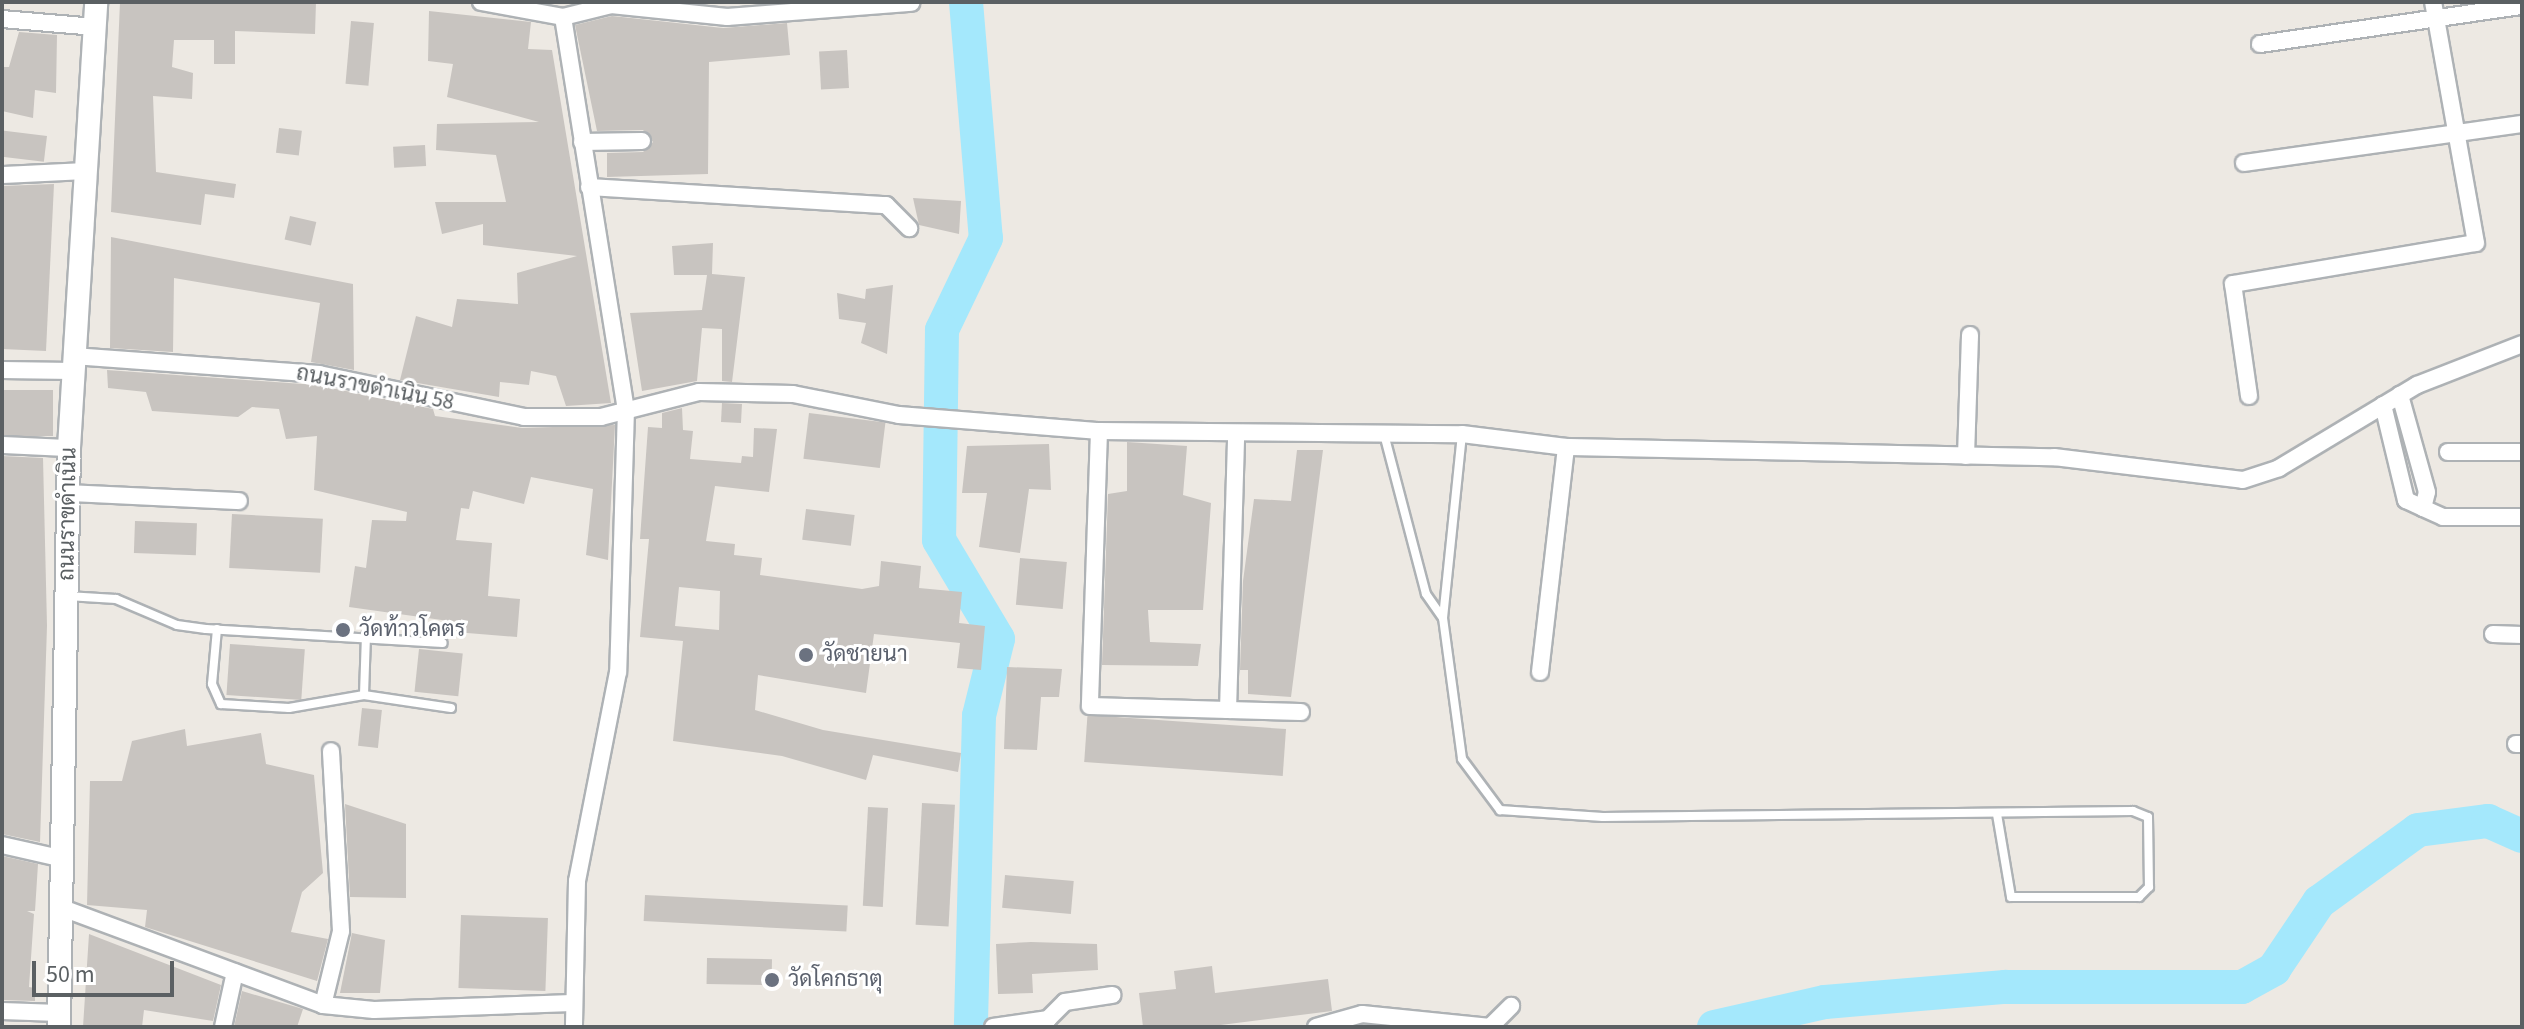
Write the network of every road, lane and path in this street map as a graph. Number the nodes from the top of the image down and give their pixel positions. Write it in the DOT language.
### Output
graph roads {
  1 [pos="96,2"];
  2 [pos="481,2"];
  3 [pos="612,3"];
  4 [pos="911,3"];
  5 [pos="2522,6"];
  6 [pos="2434,10"];
  7 [pos="563,17"];
  8 [pos="2,19"];
  9 [pos="96,27"];
  10 [pos="2260,44"];
  11 [pos="2522,124"];
  12 [pos="2456,133"];
  13 [pos="642,141"];
  14 [pos="582,142"];
  15 [pos="2244,163"];
  16 [pos="83,171"];
  17 [pos="2,175"];
  18 [pos="589,187"];
  19 [pos="909,228"];
  20 [pos="1970,335"];
  21 [pos="2522,344"];
  22 [pos="73,363"];
  23 [pos="2,370"];
  24 [pos="2400,395"];
  25 [pos="2249,396"];
  26 [pos="2383,405"];
  27 [pos="626,409"];
  28 [pos="1099,431"];
  29 [pos="1384,434"];
  30 [pos="1462,434"];
  31 [pos="1236,435"];
  32 [pos="2,445"];
  33 [pos="1566,447"];
  34 [pos="69,448"];
  35 [pos="2448,452"];
  36 [pos="2522,452"];
  37 [pos="1966,456"];
  38 [pos="69,493"];
  39 [pos="239,501"];
  40 [pos="2423,508"];
  41 [pos="2522,517"];
  42 [pos="67,596"];
  43 [pos="1443,618"];
  44 [pos="217,629"];
  45 [pos="2493,634"];
  46 [pos="2522,635"];
  47 [pos="366,636"];
  48 [pos="443,643"];
  49 [pos="1540,672"];
  50 [pos="364,695"];
  51 [pos="451,708"];
  52 [pos="1228,710"];
  53 [pos="1301,712"];
  54 [pos="331,751"];
  55 [pos="1997,814"];
  56 [pos="2,845"];
  57 [pos="64,859"];
  58 [pos="65,909"];
  59 [pos="235,972"];
  60 [pos="1112,995"];
  61 [pos="572,1003"];
  62 [pos="323,1005"];
  63 [pos="1511,1006"];
  64 [pos="2,1011"];
  65 [pos="59,1020"];
  66 [pos="1396,1025"];
  67 [pos="223,1027"];
  68 [pos="574,1027"];
  69 [pos="993,1027"];
  70 [pos="1316,1027"];
  1 -- 9 [label="main road, ถนนราขดำเนิน"];
  2 -- 7 [label="street"];
  3 -- 4 [label="street"];
  3 -- 7 [label="street"];
  5 -- 6 [label="street"];
  6 -- 10 [label="street"];
  6 -- 12 [label="street"];
  7 -- 14 [label="street"];
  8 -- 9 [label="street"];
  9 -- 16 [label="main road, ถนนราขดำเนิน"];
  11 -- 12 [label="street"];
  12 -- 15 [label="street"];
  12 -- 25 [label="street"];
  13 -- 14 [label="street"];
  14 -- 18 [label="street"];
  16 -- 17 [label="street"];
  16 -- 22 [label="main road, ถนนราขดำเนิน"];
  18 -- 19 [label="street"];
  18 -- 27 [label="street"];
  20 -- 37 [label="street"];
  21 -- 24 [label="street, ถนนราขดำเนิน 58"];
  22 -- 23 [label="street, ถนนราขดำเนิน 58"];
  22 -- 27 [label="street, ถนนราขดำเนิน 58"];
  22 -- 34 [label="main road, ถนนราขดำเนิน"];
  24 -- 26 [label="street, ถนนราขดำเนิน 58"];
  24 -- 40 [label="street"];
  26 -- 37 [label="street, ถนนราขดำเนิน 58"];
  26 -- 40 [label="street"];
  27 -- 28 [label="street, ถนนราขดำเนิน 58"];
  27 -- 61 [label="street"];
  28 -- 31 [label="street, ถนนราขดำเนิน 58"];
  28 -- 52 [label="street"];
  29 -- 30 [label="street, ถนนราขดำเนิน 58"];
  29 -- 31 [label="street, ถนนราขดำเนิน 58"];
  29 -- 43 [label="lane"];
  30 -- 33 [label="street, ถนนราขดำเนิน 58"];
  30 -- 43 [label="lane"];
  31 -- 52 [label="street"];
  32 -- 34 [label="street"];
  33 -- 37 [label="street, ถนนราขดำเนิน 58"];
  33 -- 49 [label="street"];
  34 -- 38 [label="main road, ถนนราขดำเนิน"];
  35 -- 36 [label="street"];
  38 -- 39 [label="street"];
  38 -- 42 [label="main road, ถนนราขดำเนิน"];
  40 -- 41 [label="street"];
  42 -- 44 [label="lane"];
  42 -- 57 [label="main road, ถนนราขดำเนิน"];
  43 -- 55 [label="lane"];
  44 -- 47 [label="lane"];
  44 -- 50 [label="lane"];
  45 -- 46 [label="street"];
  47 -- 48 [label="lane"];
  47 -- 50 [label="lane"];
  50 -- 51 [label="lane"];
  52 -- 53 [label="street"];
  54 -- 62 [label="street"];
  55 -- 55 [label="lane"];
  56 -- 57 [label="street"];
  57 -- 58 [label="main road, ถนนราขดำเนิน"];
  58 -- 59 [label="street"];
  58 -- 65 [label="main road, ถนนราขดำเนิน"];
  59 -- 62 [label="street"];
  59 -- 67 [label="street"];
  60 -- 69 [label="street"];
  61 -- 62 [label="street"];
  61 -- 68 [label="street"];
  63 -- 66 [label="street"];
  64 -- 65 [label="street"];
  66 -- 70 [label="street"];
}
